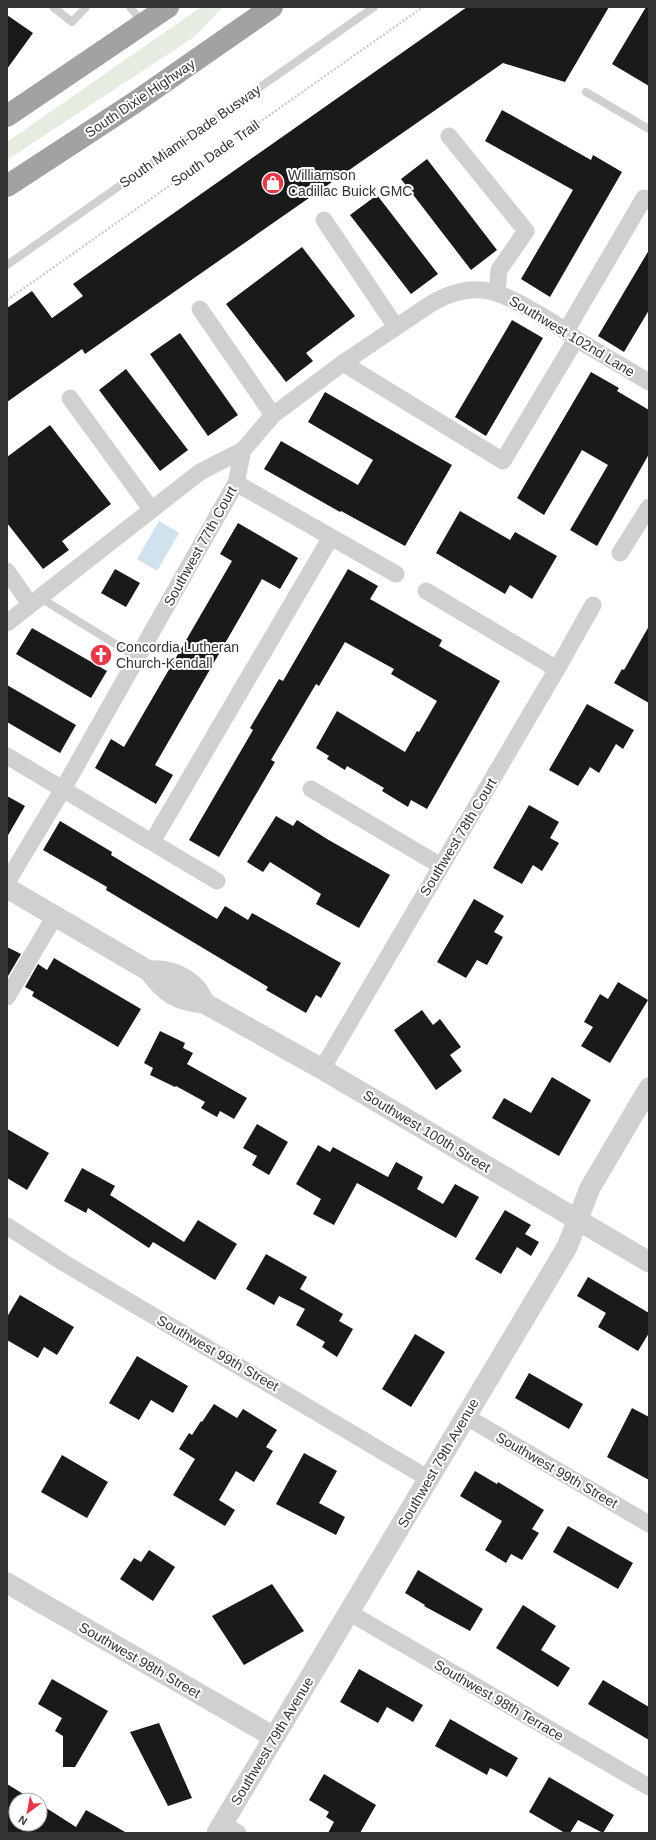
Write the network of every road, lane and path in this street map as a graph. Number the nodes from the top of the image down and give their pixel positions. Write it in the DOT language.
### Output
graph roads {
  1 [pos="53,7"];
  2 [pos="86,7"];
  3 [pos="130,7"];
  4 [pos="168,7"];
  5 [pos="272,7"];
  6 [pos="374,7"];
  7 [pos="423,7"];
  8 [pos="144,24"];
  9 [pos="586,92"];
  10 [pos="7,116"];
  11 [pos="649,129"];
  12 [pos="449,136"];
  13 [pos="7,186"];
  14 [pos="649,201"];
  15 [pos="324,220"];
  16 [pos="7,265"];
  17 [pos="470,289"];
  18 [pos="497,292"];
  19 [pos="7,300"];
  20 [pos="200,308"];
  21 [pos="396,327"];
  22 [pos="571,335"];
  23 [pos="343,363"];
  24 [pos="649,382"];
  25 [pos="70,398"];
  26 [pos="273,415"];
  27 [pos="243,450"];
  28 [pos="236,483"];
  29 [pos="649,507"];
  30 [pos="151,510"];
  31 [pos="331,537"];
  32 [pos="620,553"];
  33 [pos="7,571"];
  34 [pos="396,574"];
  35 [pos="426,591"];
  36 [pos="35,601"];
  37 [pos="593,605"];
  38 [pos="7,623"];
  39 [pos="138,658"];
  40 [pos="557,669"];
  41 [pos="7,756"];
  42 [pos="63,789"];
  43 [pos="311,789"];
  44 [pos="152,842"];
  45 [pos="441,866"];
  46 [pos="7,882"];
  47 [pos="217,882"];
  48 [pos="7,888"];
  49 [pos="55,916"];
  50 [pos="7,997"];
  51 [pos="322,1069"];
  52 [pos="649,1088"];
  53 [pos="578,1220"];
  54 [pos="7,1226"];
  55 [pos="649,1262"];
  56 [pos="465,1416"];
  57 [pos="429,1479"];
  58 [pos="649,1524"];
  59 [pos="7,1583"];
  60 [pos="350,1613"];
  61 [pos="274,1737"];
  62 [pos="649,1787"];
  63 [pos="226,1830"];
  1 -- 2 [label="lane"];
  3 -- 8 [label="lane"];
  4 -- 8 [label="highway"];
  5 -- 13 [label="highway, South Dixie Highway"];
  6 -- 16 [label="lane, South Miami-Dade Busway"];
  7 -- 19 [label="path, South Dade Trail"];
  8 -- 10 [label="highway"];
  9 -- 11 [label="lane"];
  12 -- 18 [label="street"];
  14 -- 22 [label="street"];
  15 -- 21 [label="street"];
  17 -- 18 [label="street, Southwest 102nd Lane"];
  17 -- 21 [label="street, Southwest 77th Court"];
  18 -- 22 [label="street, Southwest 102nd Lane"];
  20 -- 26 [label="street"];
  21 -- 23 [label="street, Southwest 77th Court"];
  22 -- 23 [label="street"];
  22 -- 24 [label="street, Southwest 102nd Lane"];
  23 -- 26 [label="street, Southwest 77th Court"];
  25 -- 30 [label="street"];
  26 -- 27 [label="street, Southwest 77th Court"];
  27 -- 28 [label="street, Southwest 77th Court"];
  27 -- 30 [label="street"];
  28 -- 31 [label="street"];
  28 -- 39 [label="street, Southwest 77th Court"];
  29 -- 32 [label="street"];
  30 -- 36 [label="street"];
  31 -- 34 [label="street"];
  31 -- 44 [label="street"];
  33 -- 36 [label="street"];
  35 -- 40 [label="street"];
  36 -- 38 [label="street"];
  36 -- 39 [label="lane"];
  37 -- 40 [label="street, Southwest 78th Court"];
  39 -- 42 [label="street, Southwest 77th Court"];
  40 -- 45 [label="street, Southwest 78th Court"];
  41 -- 42 [label="street"];
  42 -- 44 [label="street"];
  42 -- 46 [label="street, Southwest 77th Court"];
  43 -- 45 [label="street"];
  44 -- 47 [label="street"];
  45 -- 51 [label="street, Southwest 78th Court"];
  48 -- 49 [label="street, Southwest 100th Street"];
  49 -- 50 [label="street"];
  49 -- 51 [label="street, Southwest 100th Street"];
  51 -- 53 [label="street, Southwest 100th Street"];
  52 -- 53 [label="street, Southwest 79th Avenue"];
  53 -- 55 [label="street, Southwest 100th Street"];
  53 -- 56 [label="street, Southwest 79th Avenue"];
  54 -- 57 [label="street, Southwest 99th Street"];
  56 -- 57 [label="street, Southwest 79th Avenue"];
  56 -- 58 [label="street, Southwest 99th Street"];
  57 -- 60 [label="street, Southwest 79th Avenue"];
  59 -- 61 [label="street, Southwest 98th Street"];
  60 -- 61 [label="street, Southwest 79th Avenue"];
  60 -- 62 [label="street, Southwest 98th Terrace"];
  61 -- 63 [label="street, Southwest 79th Avenue"];
}
